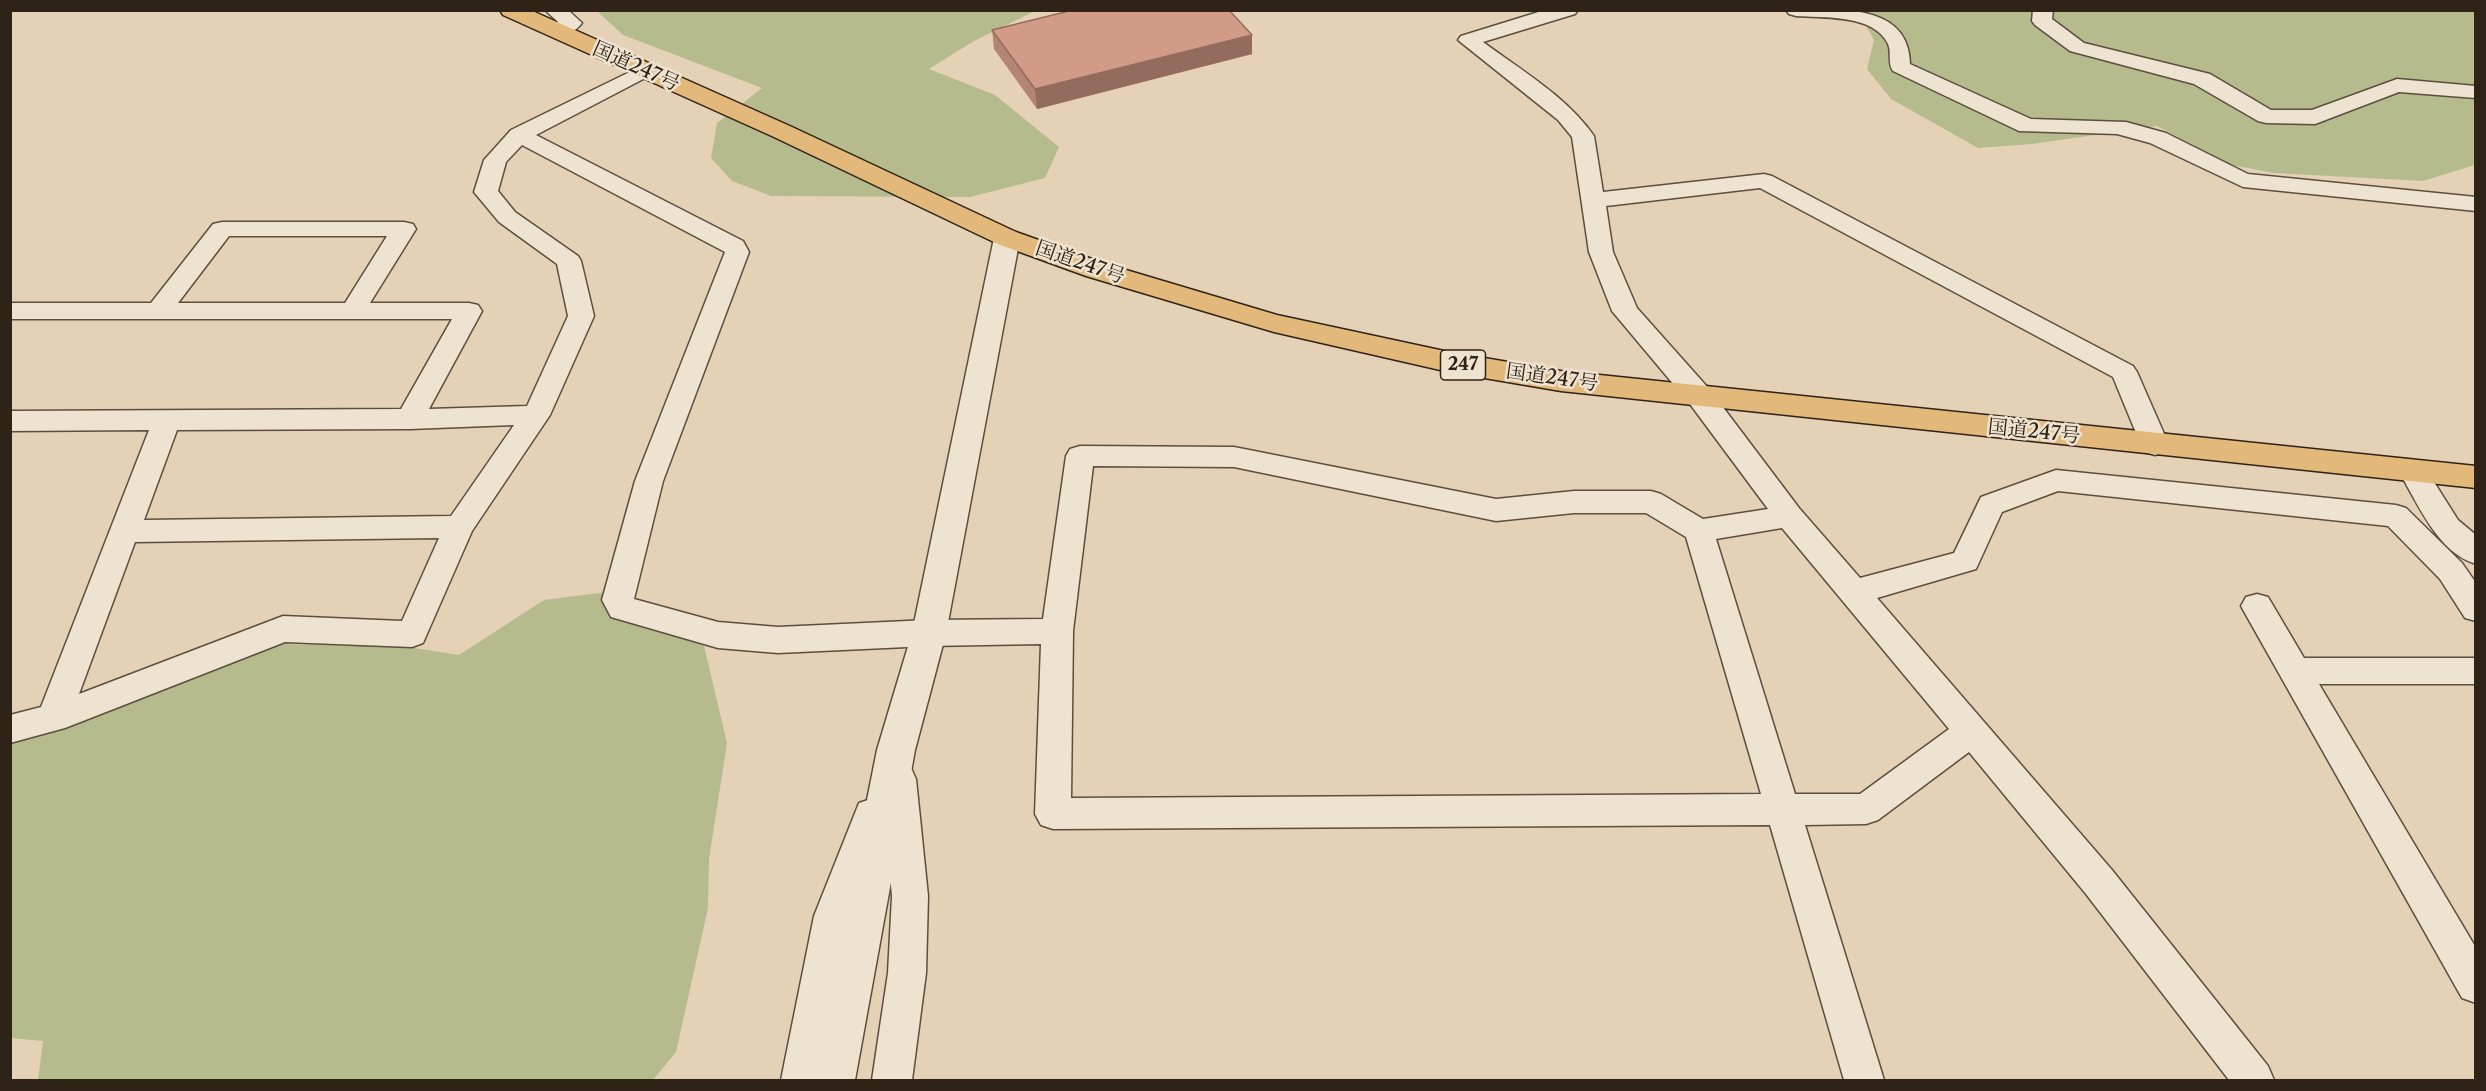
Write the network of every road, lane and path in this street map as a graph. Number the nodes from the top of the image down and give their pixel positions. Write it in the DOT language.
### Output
graph roads {
  1 [pos="511,10"];
  2 [pos="1568,10"];
  3 [pos="1796,10"];
  4 [pos="2043,10"];
  5 [pos="556,21"];
  6 [pos="644,71"];
  7 [pos="2475,92"];
  8 [pos="519,135"];
  9 [pos="1594,200"];
  10 [pos="2475,204"];
  11 [pos="1007,238"];
  12 [pos="10,311"];
  13 [pos="158,311"];
  14 [pos="352,311"];
  15 [pos="1700,397"];
  16 [pos="536,415"];
  17 [pos="167,420"];
  18 [pos="410,420"];
  19 [pos="10,421"];
  20 [pos="2155,445"];
  21 [pos="2412,470"];
  22 [pos="2475,477"];
  23 [pos="1789,516"];
  24 [pos="459,527"];
  25 [pos="125,531"];
  26 [pos="1699,531"];
  27 [pos="2475,553"];
  28 [pos="1854,592"];
  29 [pos="2257,606"];
  30 [pos="2475,609"];
  31 [pos="1057,631"];
  32 [pos="929,633"];
  33 [pos="2475,670"];
  34 [pos="2296,671"];
  35 [pos="53,718"];
  36 [pos="10,729"];
  37 [pos="1972,731"];
  38 [pos="896,750"];
  39 [pos="1782,811"];
  40 [pos="2475,986"];
  41 [pos="801,1080"];
  42 [pos="833,1080"];
  43 [pos="892,1080"];
  44 [pos="1864,1080"];
  45 [pos="2254,1080"];
  1 -- 5 [label="highway, 国道247号 / 247"];
  2 -- 9 [label="street"];
  3 -- 10 [label="street"];
  4 -- 7 [label="street"];
  5 -- 6 [label="highway, 国道247号 / 247"];
  6 -- 8 [label="street"];
  6 -- 11 [label="highway, 国道247号 / 247"];
  8 -- 16 [label="street"];
  8 -- 32 [label="street"];
  9 -- 15 [label="street"];
  9 -- 20 [label="street"];
  11 -- 15 [label="highway, 国道247号 / 247"];
  11 -- 32 [label="street"];
  12 -- 13 [label="street"];
  13 -- 14 [label="street"];
  13 -- 14 [label="street"];
  14 -- 18 [label="street"];
  15 -- 20 [label="highway, 国道247号 / 247"];
  15 -- 23 [label="street"];
  16 -- 18 [label="street"];
  16 -- 24 [label="street"];
  17 -- 18 [label="street"];
  17 -- 19 [label="street"];
  17 -- 25 [label="street"];
  20 -- 21 [label="highway, 国道247号 / 247"];
  21 -- 22 [label="highway, 国道247号 / 247"];
  21 -- 27 [label="street"];
  23 -- 26 [label="street"];
  23 -- 28 [label="street"];
  24 -- 25 [label="street"];
  24 -- 35 [label="street"];
  25 -- 35 [label="street"];
  26 -- 31 [label="street"];
  26 -- 39 [label="street"];
  28 -- 30 [label="street"];
  28 -- 37 [label="street"];
  29 -- 34 [label="street"];
  31 -- 32 [label="street"];
  31 -- 39 [label="street"];
  32 -- 38 [label="street"];
  33 -- 34 [label="street"];
  34 -- 40 [label="street"];
  35 -- 36 [label="street"];
  37 -- 39 [label="street"];
  37 -- 45 [label="street"];
  38 -- 41 [label="street"];
  38 -- 42 [label="street"];
  38 -- 43 [label="street"];
  39 -- 44 [label="street"];
}
